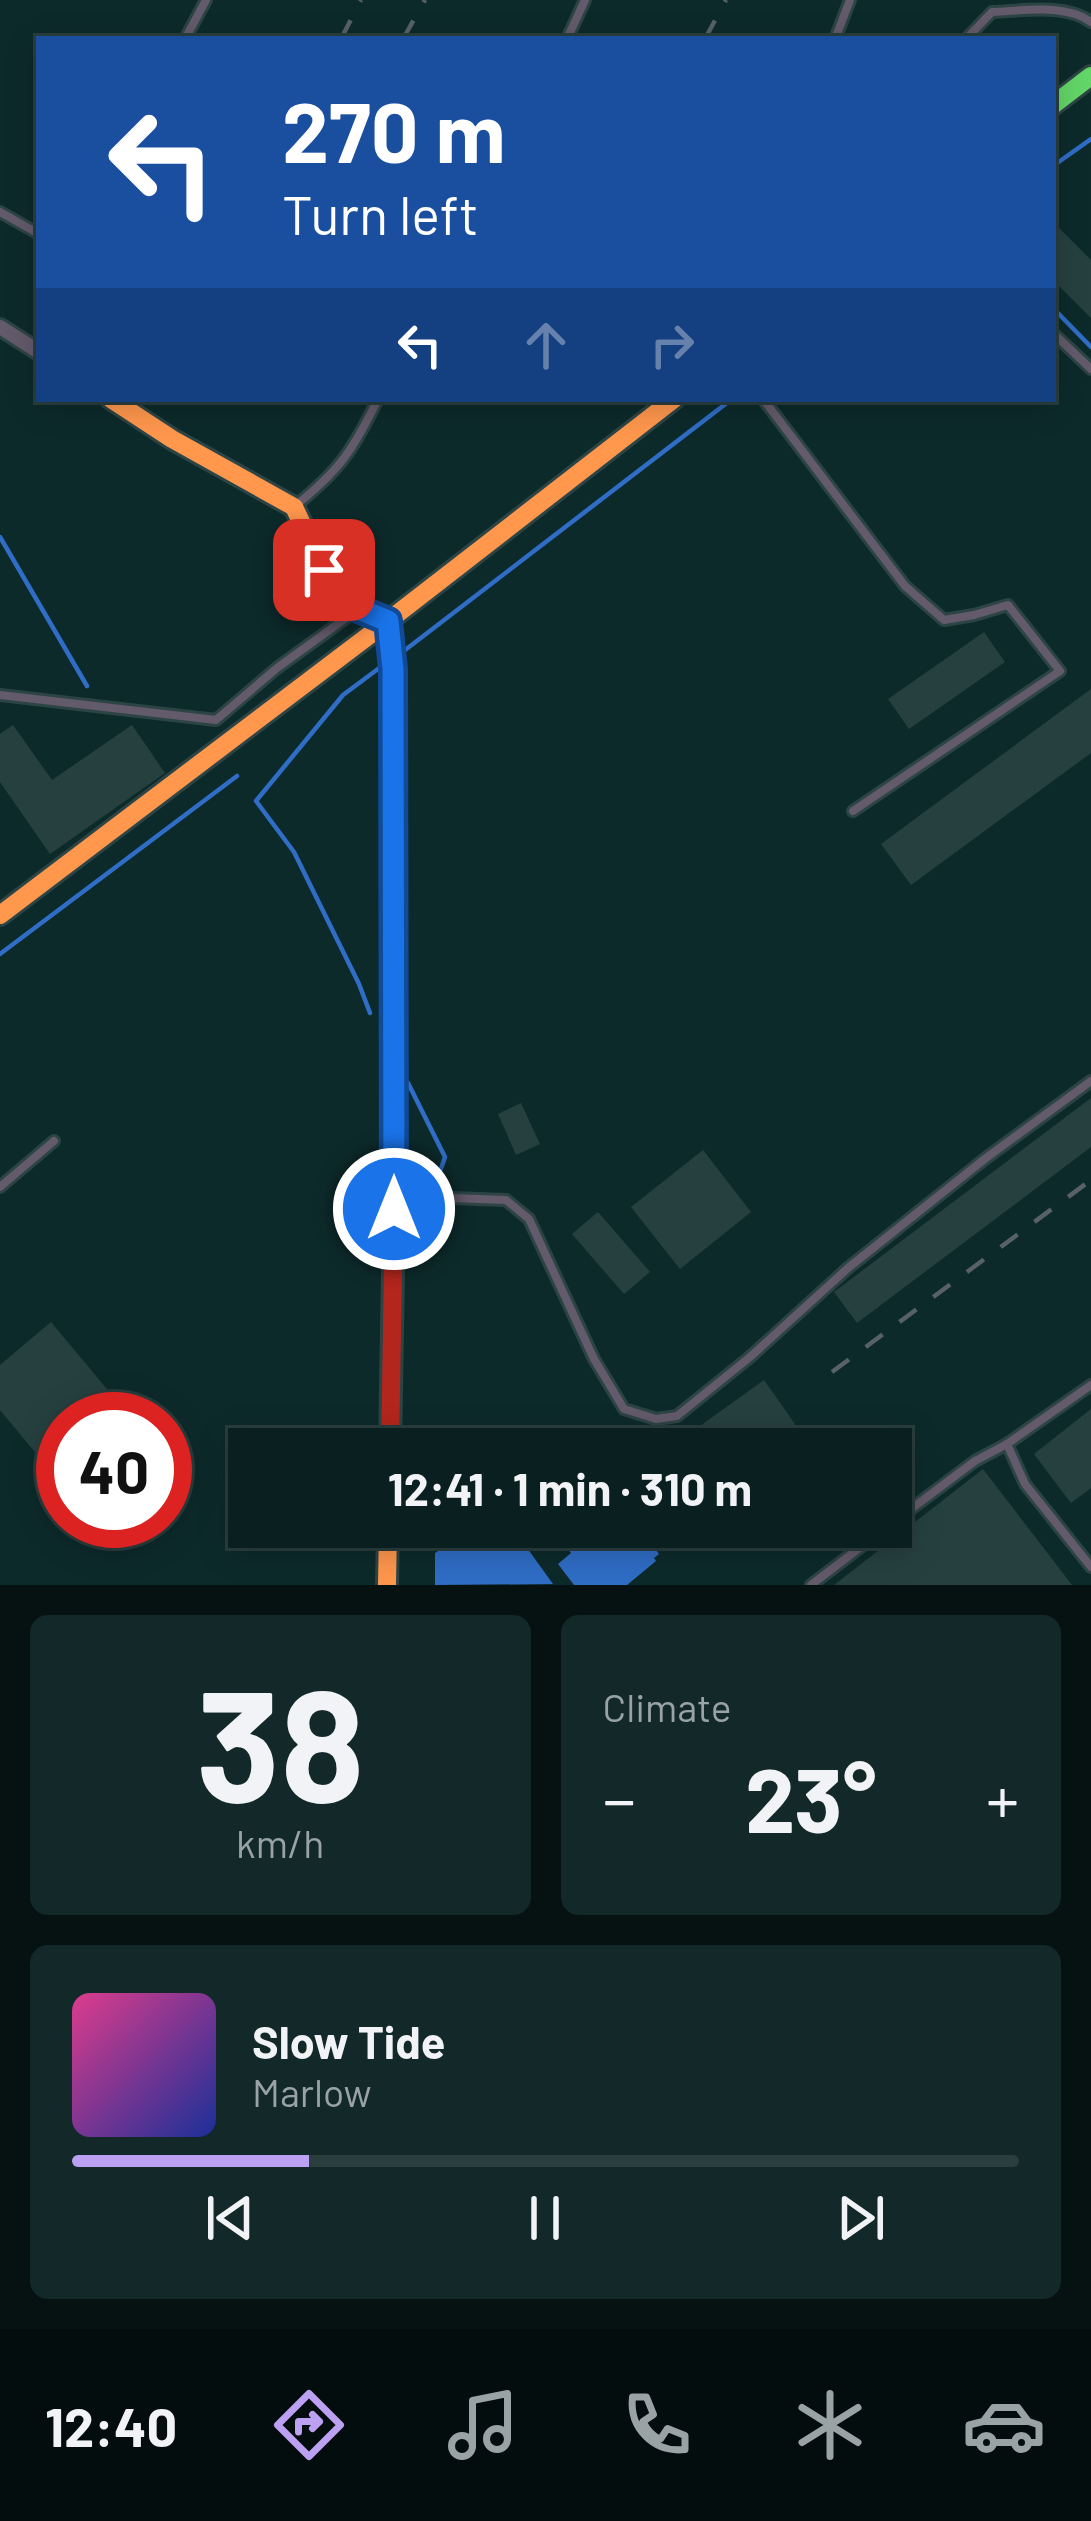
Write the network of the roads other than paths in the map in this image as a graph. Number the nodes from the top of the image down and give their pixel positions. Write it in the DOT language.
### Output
graph roads {
  1 [pos="206,0"];
  2 [pos="585,0"];
  3 [pos="850,0"];
  4 [pos="1091,22"];
  5 [pos="187,36"];
  6 [pos="568,36"];
  7 [pos="836,36"];
  8 [pos="969,36"];
  9 [pos="1091,76"];
  10 [pos="1056,103"];
  11 [pos="0,212"];
  12 [pos="36,232"];
  13 [pos="0,327"];
  14 [pos="1056,336"];
  15 [pos="36,350"];
  16 [pos="1091,369"];
  17 [pos="116,402"];
  18 [pos="376,402"];
  19 [pos="670,402"];
  20 [pos="765,402"];
  21 [pos="294,507"];
  22 [pos="358,609"];
  23 [pos="388,621"];
  24 [pos="0,695"];
  25 [pos="853,811"];
  26 [pos="0,915"];
  27 [pos="1091,1081"];
  28 [pos="54,1141"];
  29 [pos="0,1187"];
  30 [pos="394,1196"];
  31 [pos="1091,1384"];
  32 [pos="390,1428"];
  33 [pos="1006,1444"];
  34 [pos="912,1508"];
  35 [pos="388,1548"];
  36 [pos="860,1548"];
  37 [pos="1091,1567"];
  38 [pos="387,1585"];
  39 [pos="811,1585"];
  1 -- 5 [label="lane"];
  2 -- 6 [label="lane"];
  3 -- 7 [label="lane"];
  4 -- 8 [label="lane"];
  9 -- 10 [label="street"];
  11 -- 12 [label="lane"];
  13 -- 15 [label="street"];
  14 -- 16 [label="lane"];
  17 -- 21 [label="street"];
  18 -- 21 [label="lane"];
  19 -- 23 [label="street"];
  20 -- 25 [label="lane"];
  21 -- 22 [label="street"];
  22 -- 23 [label="street"];
  22 -- 24 [label="lane"];
  23 -- 26 [label="street"];
  23 -- 30 [label="street"];
  27 -- 30 [label="lane"];
  28 -- 29 [label="lane"];
  30 -- 32 [label="street"];
  31 -- 33 [label="lane"];
  33 -- 34 [label="lane"];
  33 -- 37 [label="lane"];
  35 -- 38 [label="street"];
  36 -- 39 [label="lane"];
}
